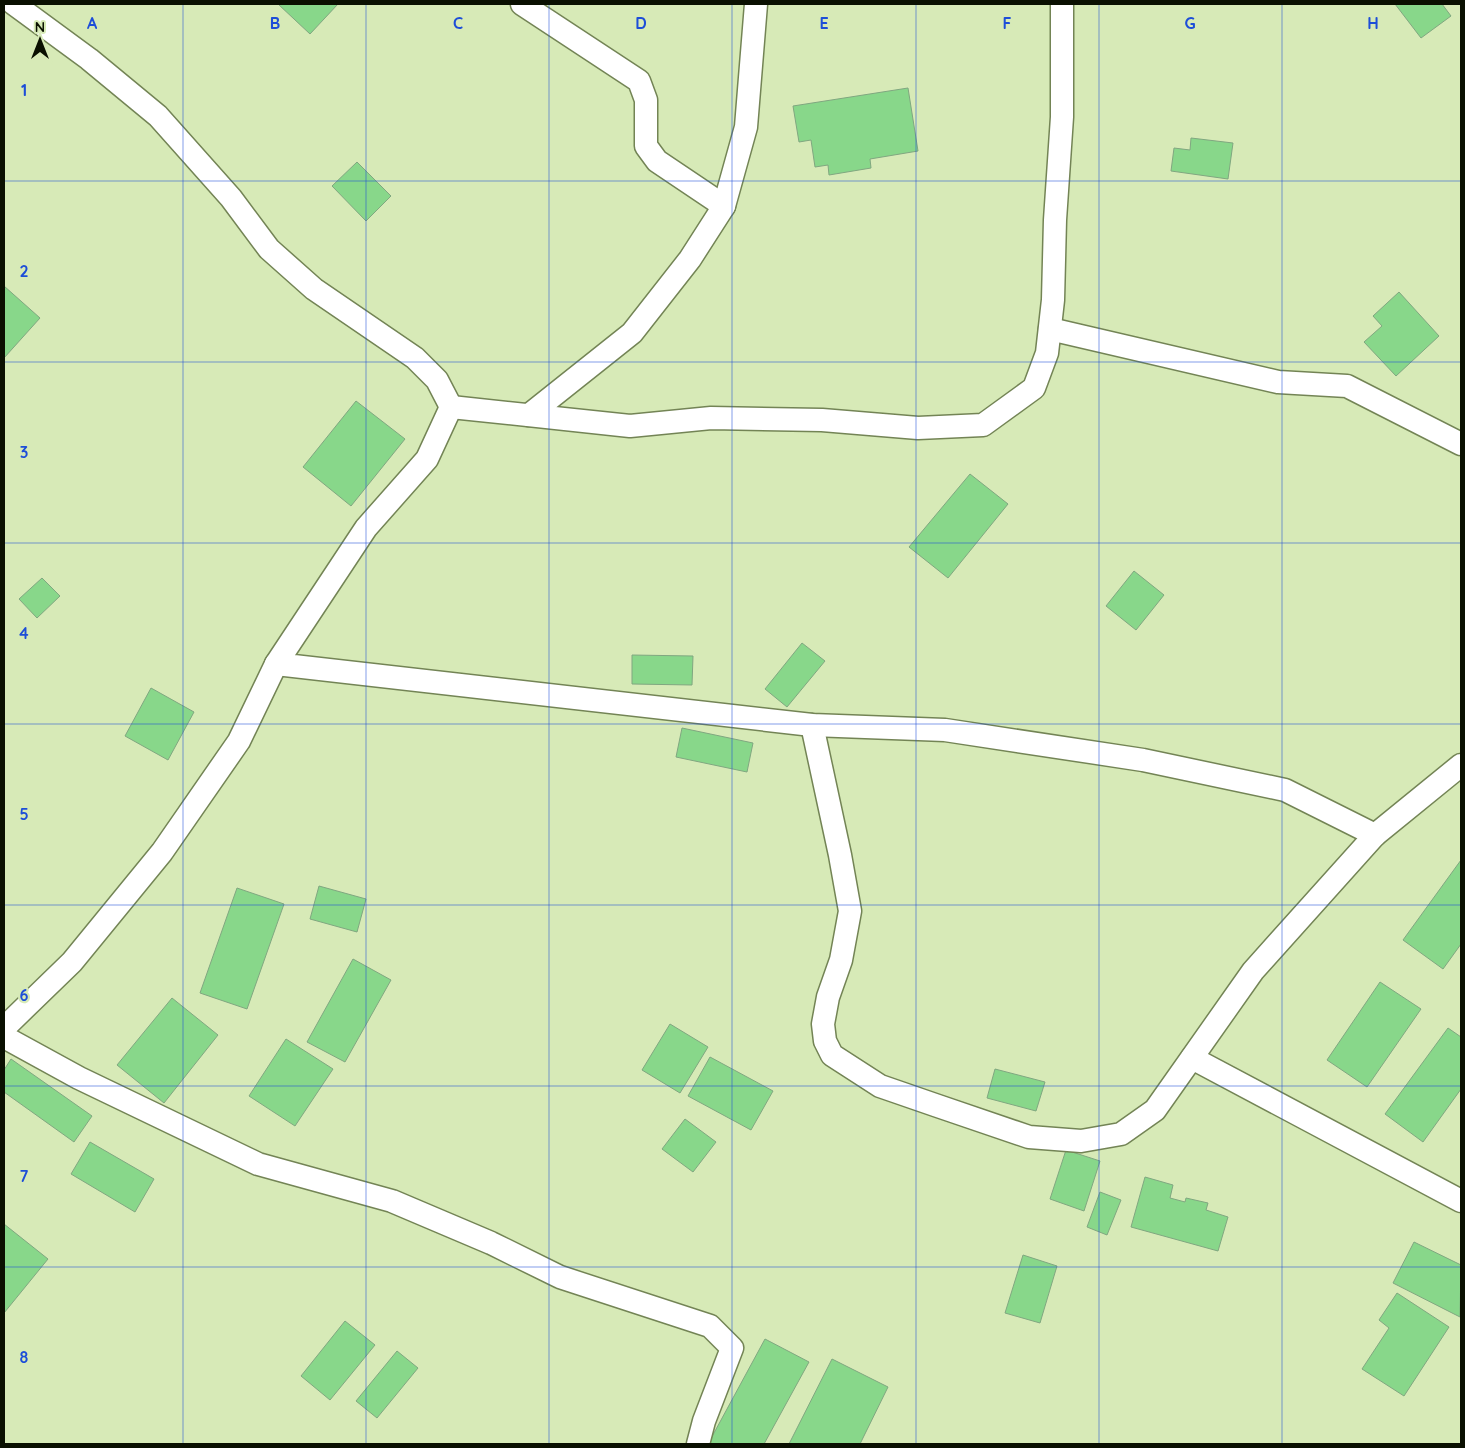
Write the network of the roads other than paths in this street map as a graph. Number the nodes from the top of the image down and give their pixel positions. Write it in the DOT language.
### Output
graph roads {
  1 [pos="14,4"];
  2 [pos="522,4"];
  3 [pos="756,4"];
  4 [pos="1062,4"];
  5 [pos="724,206"];
  6 [pos="1050,329"];
  7 [pos="451,407"];
  8 [pos="529,415"];
  9 [pos="1461,444"];
  10 [pos="276,664"];
  11 [pos="812,725"];
  12 [pos="1461,765"];
  13 [pos="1375,836"];
  14 [pos="4,1028"];
  15 [pos="4,1037"];
  16 [pos="1192,1058"];
  17 [pos="1461,1201"];
  18 [pos="698,1444"];
  1 -- 7 [label="street"];
  2 -- 5 [label="street"];
  3 -- 5 [label="street"];
  4 -- 6 [label="street"];
  5 -- 8 [label="street"];
  6 -- 8 [label="street"];
  6 -- 9 [label="street"];
  7 -- 8 [label="street"];
  7 -- 10 [label="street"];
  10 -- 11 [label="street"];
  10 -- 14 [label="street"];
  11 -- 13 [label="street"];
  11 -- 16 [label="street"];
  12 -- 13 [label="street"];
  13 -- 16 [label="street"];
  15 -- 18 [label="street"];
  16 -- 17 [label="street"];
}
